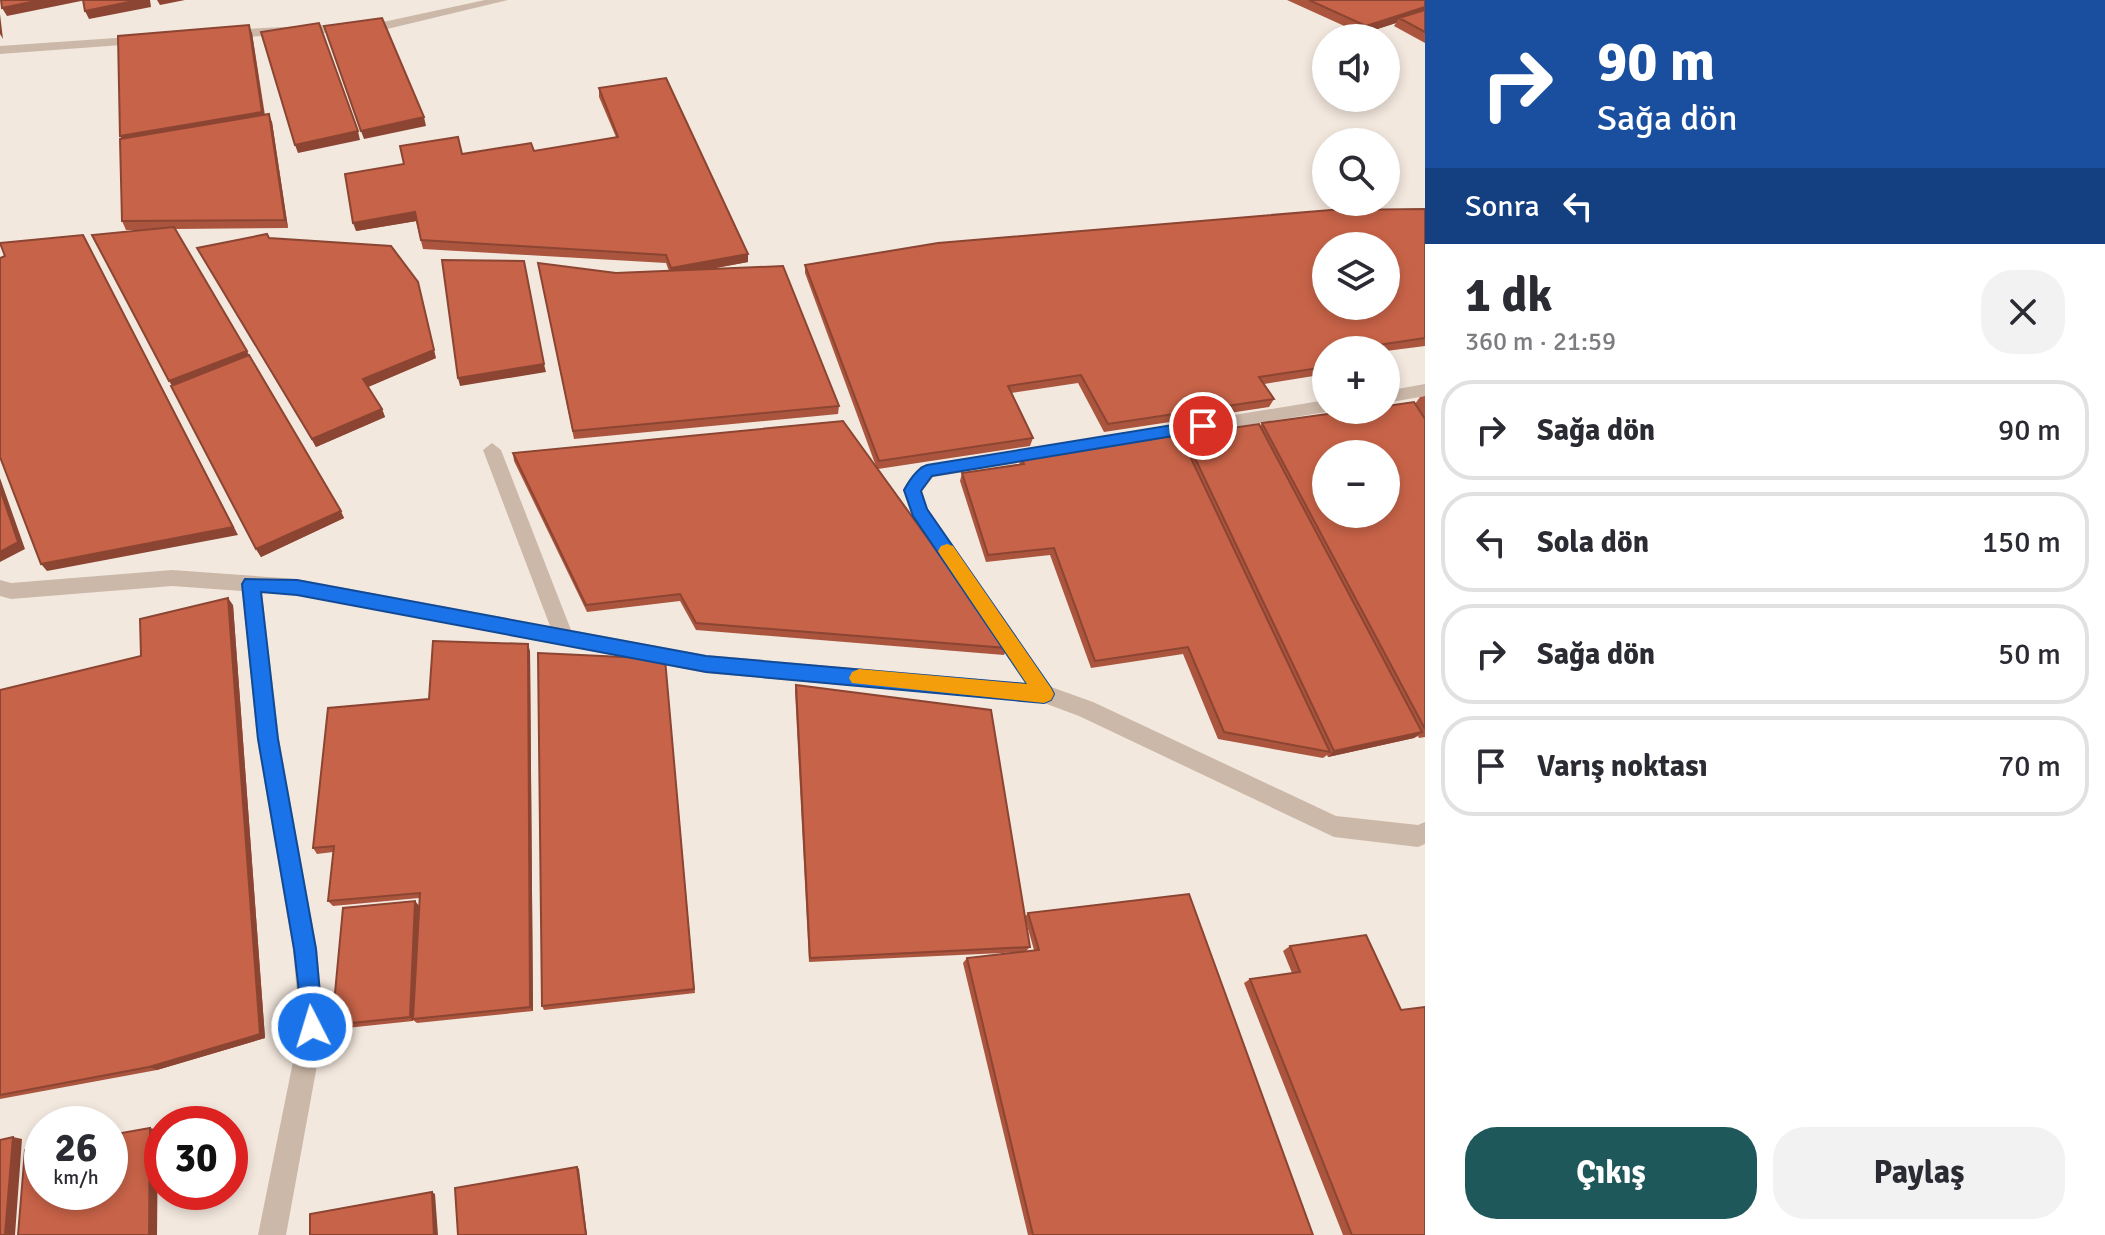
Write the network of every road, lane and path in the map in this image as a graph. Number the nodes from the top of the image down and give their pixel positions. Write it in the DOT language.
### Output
graph roads {
  1 [pos="502,0"];
  2 [pos="209,35"];
  3 [pos="162,38"];
  4 [pos="0,50"];
  5 [pos="1425,390"];
  6 [pos="1400,394"];
  7 [pos="1312,408"];
  8 [pos="492,450"];
  9 [pos="251,584"];
  10 [pos="0,588"];
  11 [pos="564,637"];
  12 [pos="1044,694"];
  13 [pos="1425,833"];
  14 [pos="272,1235"];
  1 -- 2 [label="street"];
  3 -- 4 [label="street"];
  5 -- 6 [label="street"];
  7 -- 12 [label="street"];
  8 -- 11 [label="street"];
  9 -- 10 [label="street"];
  9 -- 11 [label="street"];
  9 -- 14 [label="street"];
  11 -- 12 [label="street"];
  12 -- 13 [label="street"];
}
